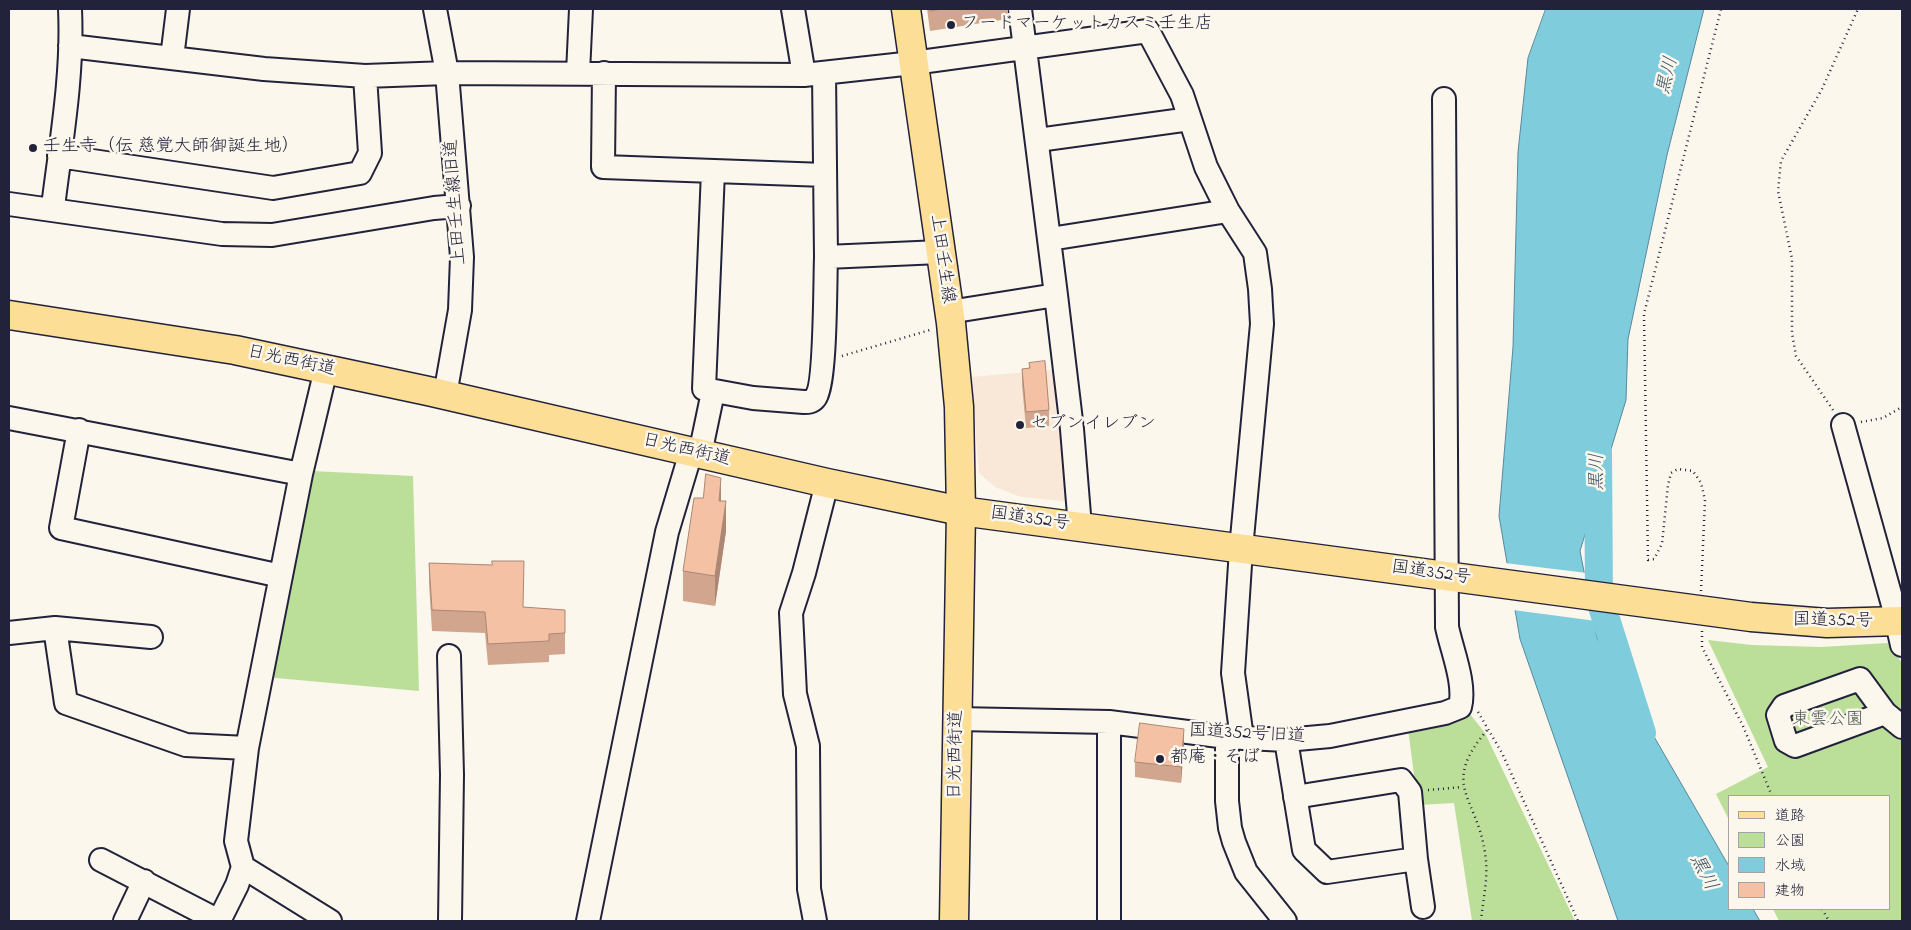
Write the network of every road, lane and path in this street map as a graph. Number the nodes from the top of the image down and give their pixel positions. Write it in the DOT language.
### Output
graph roads {
  1 [pos="70,9"];
  2 [pos="178,9"];
  3 [pos="435,9"];
  4 [pos="581,9"];
  5 [pos="793,9"];
  6 [pos="906,9"];
  7 [pos="1020,9"];
  8 [pos="1721,9"];
  9 [pos="1858,9"];
  10 [pos="70,46"];
  11 [pos="1025,48"];
  12 [pos="172,58"];
  13 [pos="913,63"];
  14 [pos="447,73"];
  15 [pos="578,73"];
  16 [pos="604,73"];
  17 [pos="814,74"];
  18 [pos="365,76"];
  19 [pos="1444,99"];
  20 [pos="1190,119"];
  21 [pos="1038,140"];
  22 [pos="59,156"];
  23 [pos="713,171"];
  24 [pos="825,175"];
  25 [pos="9,204"];
  26 [pos="458,206"];
  27 [pos="54,209"];
  28 [pos="1228,211"];
  29 [pos="1050,239"];
  30 [pos="940,252"];
  31 [pos="826,257"];
  32 [pos="1056,295"];
  33 [pos="9,315"];
  34 [pos="950,318"];
  35 [pos="823,357"];
  36 [pos="326,369"];
  37 [pos="713,392"];
  38 [pos="445,395"];
  39 [pos="1902,407"];
  40 [pos="9,418"];
  41 [pos="1843,425"];
  42 [pos="80,430"];
  43 [pos="695,453"];
  44 [pos="301,474"];
  45 [pos="827,483"];
  46 [pos="961,511"];
  47 [pos="1080,527"];
  48 [pos="1241,549"];
  49 [pos="281,576"];
  50 [pos="1457,578"];
  51 [pos="1697,611"];
  52 [pos="55,628"];
  53 [pos="1900,630"];
  54 [pos="9,633"];
  55 [pos="151,637"];
  56 [pos="450,656"];
  57 [pos="1462,697"];
  58 [pos="1885,713"];
  59 [pos="957,718"];
  60 [pos="1109,722"];
  61 [pos="1902,727"];
  62 [pos="1488,729"];
  63 [pos="1235,737"];
  64 [pos="1286,740"];
  65 [pos="247,748"];
  66 [pos="1464,787"];
  67 [pos="1410,792"];
  68 [pos="1772,795"];
  69 [pos="1295,797"];
  70 [pos="1416,859"];
  71 [pos="101,860"];
  72 [pos="243,867"];
  73 [pos="144,881"];
  74 [pos="1423,907"];
  75 [pos="1823,910"];
  76 [pos="125,921"];
  77 [pos="219,921"];
  78 [pos="330,921"];
  79 [pos="450,921"];
  80 [pos="588,921"];
  81 [pos="816,921"];
  82 [pos="954,921"];
  83 [pos="1109,921"];
  84 [pos="1285,921"];
  85 [pos="1481,921"];
  86 [pos="1578,921"];
  87 [pos="1829,921"];
  1 -- 10 [label="street"];
  2 -- 12 [label="street"];
  3 -- 14 [label="street, 上田壬生線旧道"];
  4 -- 15 [label="street"];
  5 -- 17 [label="street"];
  6 -- 13 [label="main road, 上田壬生線"];
  7 -- 11 [label="street"];
  8 -- 51 [label="path"];
  9 -- 41 [label="path"];
  10 -- 12 [label="street"];
  10 -- 22 [label="street"];
  11 -- 13 [label="street"];
  11 -- 20 [label="street"];
  11 -- 21 [label="street"];
  12 -- 18 [label="street"];
  13 -- 17 [label="street"];
  13 -- 30 [label="main road, 上田壬生線"];
  14 -- 15 [label="street"];
  14 -- 18 [label="street"];
  14 -- 26 [label="street, 上田壬生線旧道"];
  15 -- 16 [label="street"];
  16 -- 17 [label="street"];
  16 -- 23 [label="street"];
  17 -- 24 [label="street"];
  18 -- 22 [label="street"];
  19 -- 50 [label="street"];
  20 -- 21 [label="street"];
  20 -- 28 [label="street"];
  21 -- 29 [label="street"];
  22 -- 27 [label="street"];
  23 -- 24 [label="street"];
  23 -- 37 [label="street"];
  24 -- 31 [label="street"];
  25 -- 27 [label="street"];
  26 -- 27 [label="street"];
  26 -- 38 [label="street, 上田壬生線旧道"];
  28 -- 29 [label="street"];
  28 -- 48 [label="street"];
  29 -- 32 [label="street"];
  30 -- 31 [label="street"];
  30 -- 34 [label="main road, 上田壬生線"];
  31 -- 35 [label="street"];
  32 -- 34 [label="street"];
  32 -- 47 [label="street"];
  33 -- 36 [label="main road, 日光西街道"];
  34 -- 35 [label="path"];
  34 -- 46 [label="main road, 上田壬生線"];
  35 -- 37 [label="street"];
  36 -- 38 [label="main road, 日光西街道"];
  36 -- 44 [label="street"];
  37 -- 43 [label="street"];
  38 -- 43 [label="main road, 日光西街道"];
  39 -- 41 [label="path"];
  40 -- 42 [label="street"];
  41 -- 53 [label="street"];
  42 -- 44 [label="street"];
  42 -- 49 [label="street"];
  43 -- 45 [label="main road, 日光西街道"];
  43 -- 80 [label="street"];
  44 -- 49 [label="street"];
  45 -- 46 [label="main road, 日光西街道"];
  45 -- 81 [label="street"];
  46 -- 47 [label="main road, 国道352号"];
  46 -- 59 [label="main road, 日光西街道"];
  47 -- 48 [label="main road, 国道352号"];
  48 -- 50 [label="main road, 国道352号"];
  48 -- 63 [label="street"];
  49 -- 65 [label="street"];
  50 -- 51 [label="main road, 国道352号"];
  50 -- 57 [label="street"];
  51 -- 53 [label="main road, 国道352号"];
  51 -- 68 [label="path"];
  52 -- 54 [label="street"];
  52 -- 55 [label="street"];
  52 -- 65 [label="street"];
  56 -- 79 [label="street"];
  57 -- 62 [label="path"];
  57 -- 64 [label="street, 国道352号旧道"];
  58 -- 61 [label="street"];
  59 -- 60 [label="street, 国道352号旧道"];
  59 -- 82 [label="main road, 日光西街道"];
  60 -- 63 [label="street, 国道352号旧道"];
  60 -- 83 [label="street"];
  62 -- 66 [label="path"];
  62 -- 86 [label="path"];
  63 -- 64 [label="street, 国道352号旧道"];
  63 -- 84 [label="street"];
  64 -- 69 [label="street"];
  65 -- 72 [label="street"];
  66 -- 67 [label="path"];
  66 -- 85 [label="path"];
  67 -- 69 [label="street"];
  67 -- 70 [label="street"];
  69 -- 70 [label="street"];
  70 -- 74 [label="street"];
  71 -- 73 [label="street"];
  72 -- 77 [label="street"];
  72 -- 78 [label="street"];
  73 -- 76 [label="street"];
  73 -- 77 [label="street"];
  75 -- 87 [label="path"];
}
